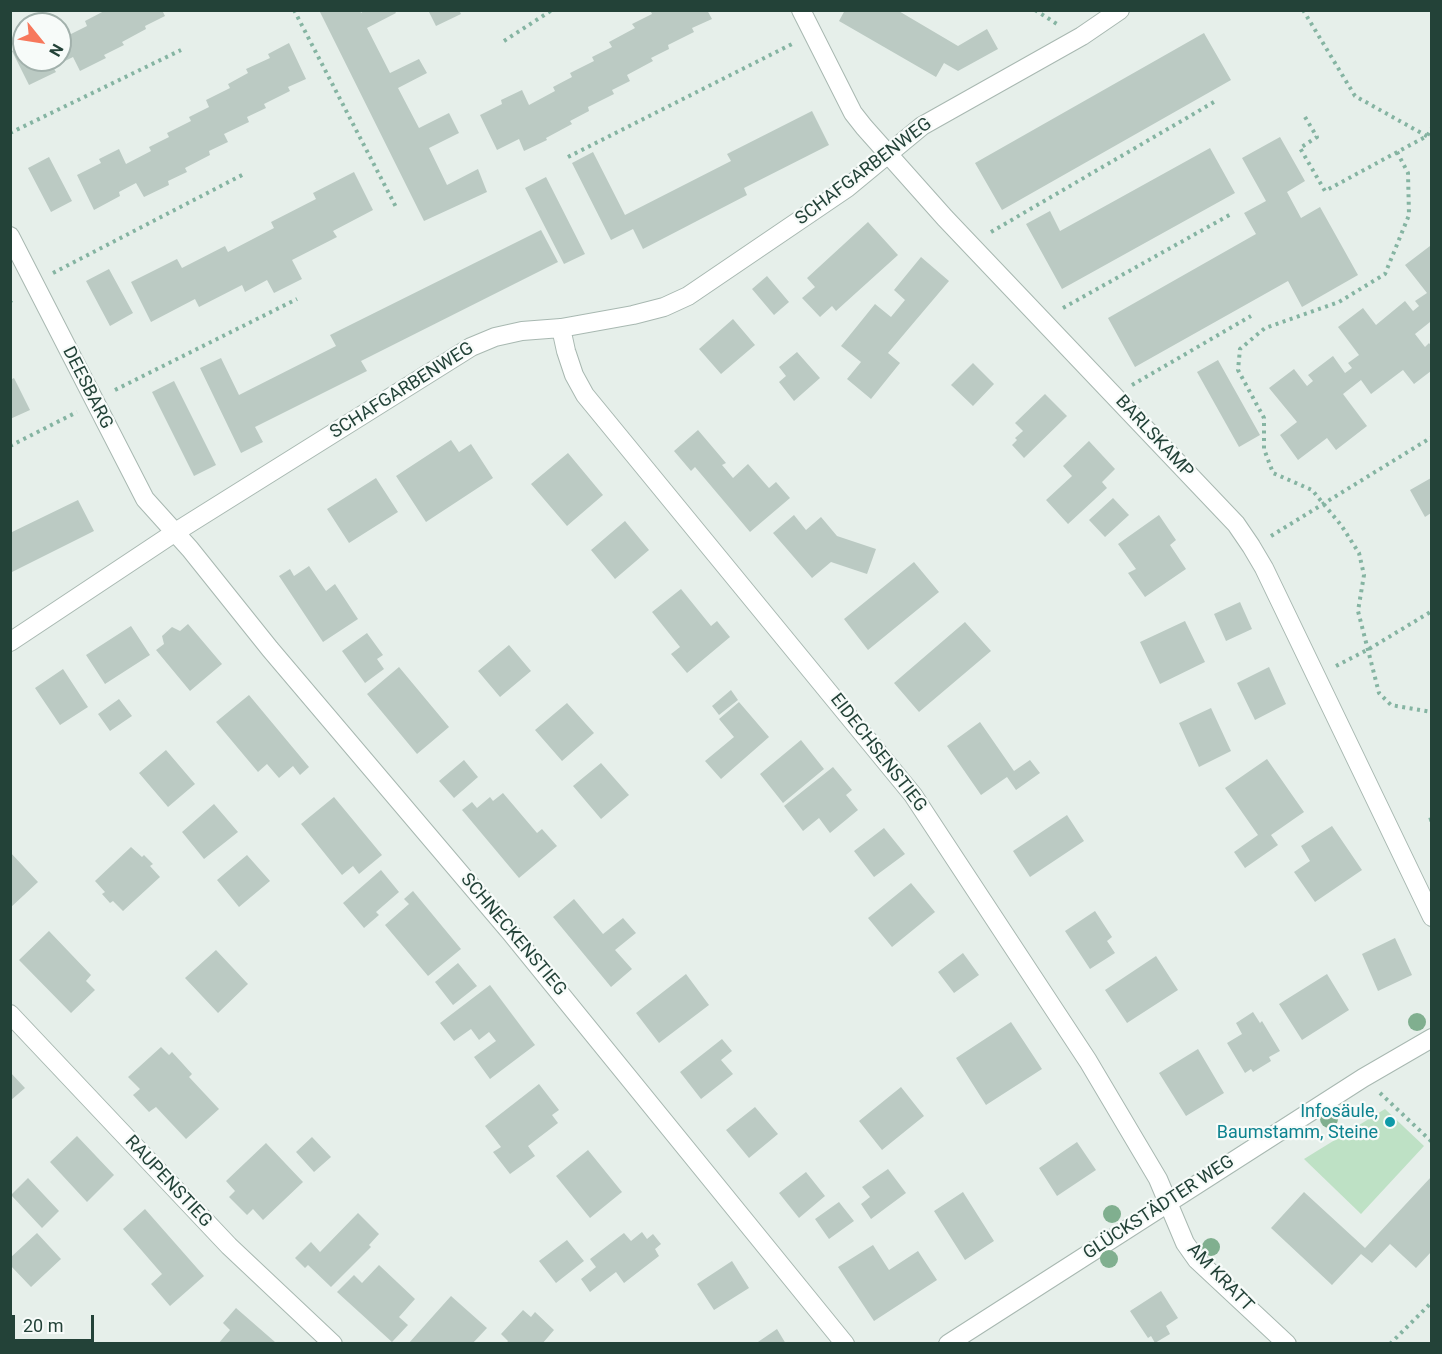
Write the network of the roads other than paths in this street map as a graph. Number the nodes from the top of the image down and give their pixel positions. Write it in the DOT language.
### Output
graph roads {
  1 [pos="801,10"];
  2 [pos="1120,10"];
  3 [pos="888,154"];
  4 [pos="10,236"];
  5 [pos="561,328"];
  6 [pos="174,533"];
  7 [pos="10,642"];
  8 [pos="1431,916"];
  9 [pos="10,1014"];
  10 [pos="1431,1038"];
  11 [pos="1167,1202"];
  12 [pos="333,1344"];
  13 [pos="845,1344"];
  14 [pos="948,1344"];
  15 [pos="1287,1344"];
  1 -- 3 [label="street, BARLSKAMP"];
  2 -- 3 [label="street, SCHAFGARBENWEG"];
  3 -- 5 [label="street, SCHAFGARBENWEG"];
  3 -- 8 [label="street, BARLSKAMP"];
  4 -- 6 [label="street, DEESBARG"];
  5 -- 6 [label="street, SCHAFGARBENWEG"];
  5 -- 11 [label="street, EIDECHSENSTIEG"];
  6 -- 7 [label="street, SCHAFGARBENWEG"];
  6 -- 13 [label="street, SCHNECKENSTIEG"];
  9 -- 12 [label="street, RAUPENSTIEG"];
  10 -- 11 [label="street, GLÜCKSTÄDTER WEG"];
  11 -- 14 [label="street, GLÜCKSTÄDTER WEG"];
  11 -- 15 [label="street, AM KRATT"];
}
